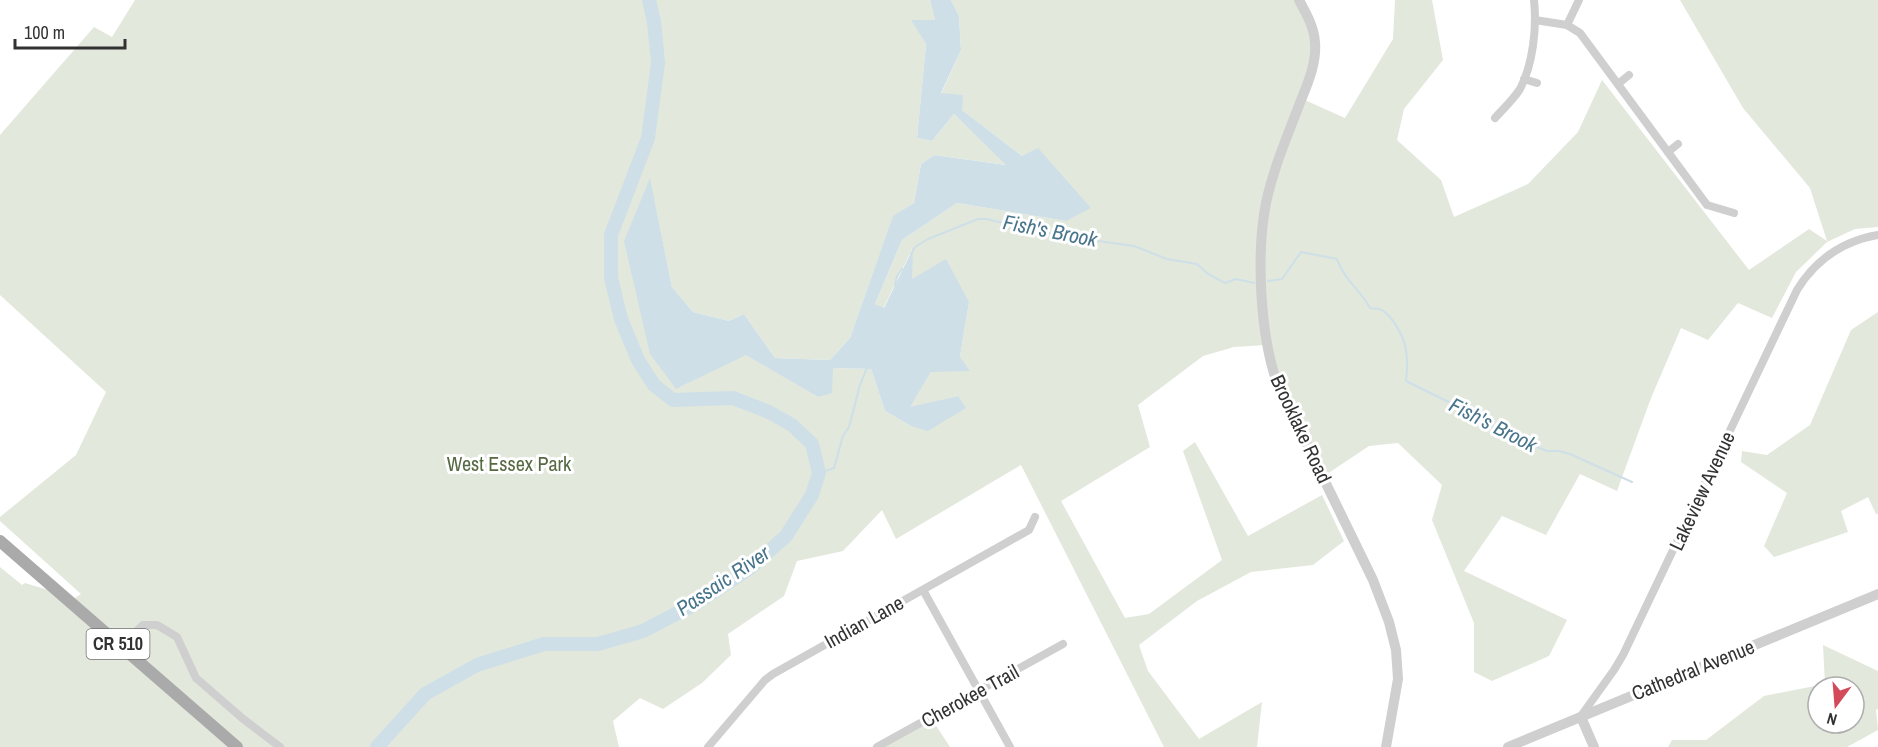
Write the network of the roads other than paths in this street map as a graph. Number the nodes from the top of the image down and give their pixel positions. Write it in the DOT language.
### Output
graph roads {
  1 [pos="1299,0"];
  2 [pos="1534,0"];
  3 [pos="1579,0"];
  4 [pos="1535,20"];
  5 [pos="1567,25"];
  6 [pos="1629,75"];
  7 [pos="1524,80"];
  8 [pos="1538,83"];
  9 [pos="1618,84"];
  10 [pos="1495,118"];
  11 [pos="1678,144"];
  12 [pos="1668,152"];
  13 [pos="1734,213"];
  14 [pos="1878,235"];
  15 [pos="1035,517"];
  16 [pos="0,541"];
  17 [pos="923,590"];
  18 [pos="1878,594"];
  19 [pos="1063,644"];
  20 [pos="121,646"];
  21 [pos="979,691"];
  22 [pos="1581,717"];
  23 [pos="237,747"];
  24 [pos="280,747"];
  25 [pos="708,747"];
  26 [pos="877,747"];
  27 [pos="1010,747"];
  28 [pos="1386,747"];
  29 [pos="1508,747"];
  30 [pos="1593,747"];
  1 -- 28 [label="street, Brooklake Road"];
  2 -- 4 [label="street"];
  3 -- 5 [label="street"];
  4 -- 5 [label="street"];
  4 -- 7 [label="street"];
  5 -- 9 [label="street"];
  6 -- 9 [label="street"];
  7 -- 8 [label="street"];
  7 -- 10 [label="street"];
  9 -- 12 [label="street"];
  11 -- 12 [label="street"];
  12 -- 13 [label="street"];
  14 -- 22 [label="street, Lakeview Avenue"];
  15 -- 17 [label="street, Indian Lane"];
  16 -- 20 [label="main road, CR 510"];
  17 -- 21 [label="street"];
  17 -- 25 [label="street, Indian Lane"];
  18 -- 22 [label="street, Cathedral Avenue"];
  19 -- 21 [label="street, Cherokee Trail"];
  20 -- 23 [label="main road, CR 510"];
  20 -- 24 [label="street"];
  21 -- 26 [label="street, Cherokee Trail"];
  21 -- 27 [label="street"];
  22 -- 29 [label="street, Cathedral Avenue"];
  22 -- 30 [label="street"];
}
